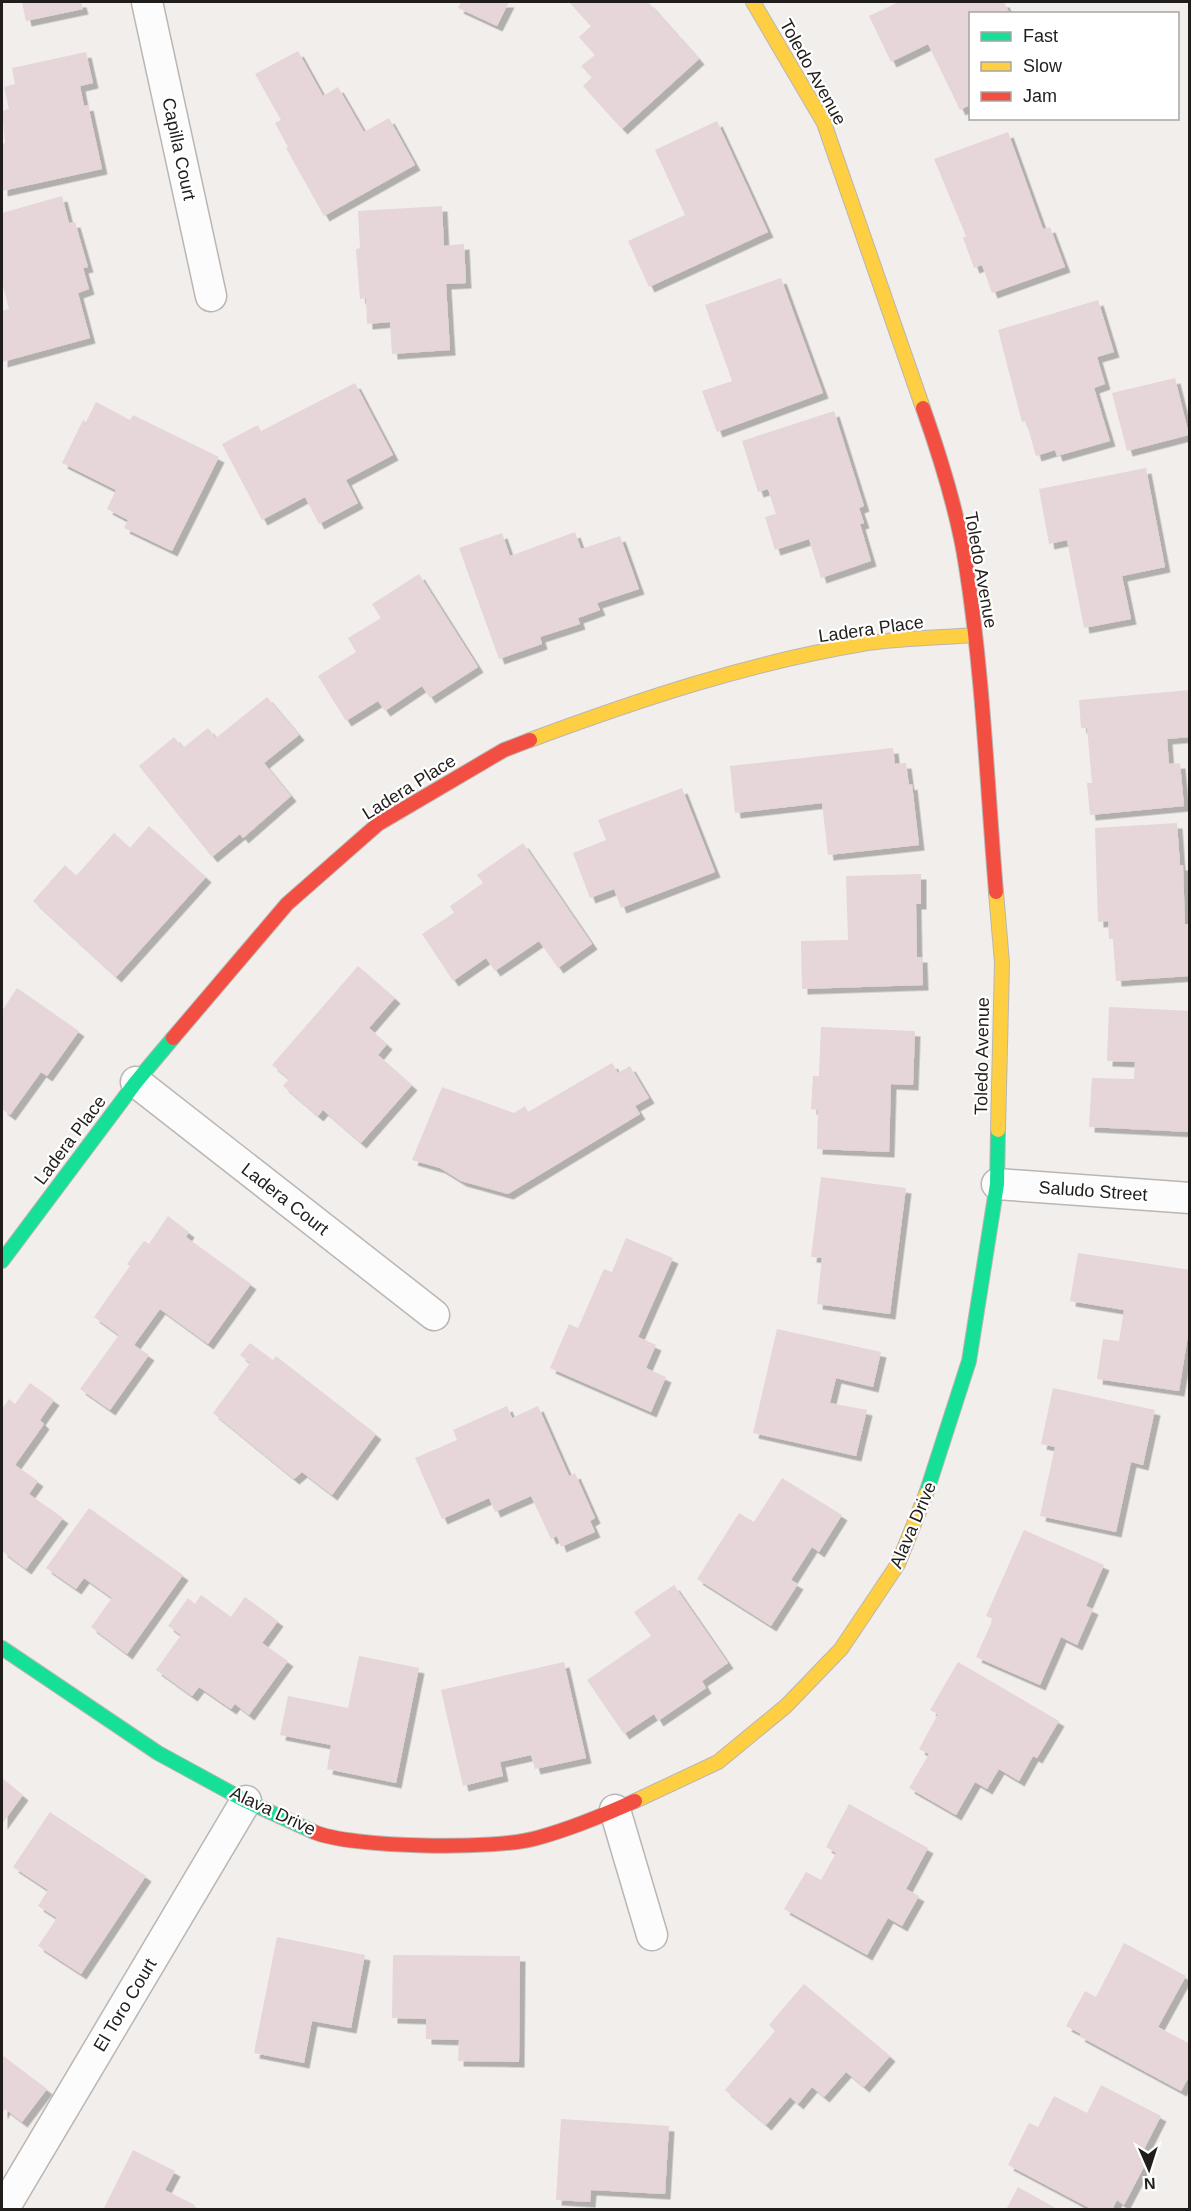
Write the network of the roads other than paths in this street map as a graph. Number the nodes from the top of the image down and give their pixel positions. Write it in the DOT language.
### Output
graph roads {
  1 [pos="147,2"];
  2 [pos="753,2"];
  3 [pos="211,296"];
  4 [pos="975,635"];
  5 [pos="136,1082"];
  6 [pos="997,1184"];
  7 [pos="1190,1198"];
  8 [pos="2,1261"];
  9 [pos="434,1315"];
  10 [pos="2,1648"];
  11 [pos="246,1801"];
  12 [pos="615,1809"];
  13 [pos="652,1935"];
  14 [pos="3,2210"];
  1 -- 3 [label="street, Capilla Court"];
  2 -- 4 [label="street, Toledo Avenue"];
  4 -- 5 [label="street, Ladera Place"];
  4 -- 6 [label="street, Toledo Avenue"];
  5 -- 8 [label="street, Ladera Place"];
  5 -- 9 [label="street, Ladera Court"];
  6 -- 7 [label="street, Saludo Street"];
  6 -- 12 [label="street, Alava Drive"];
  10 -- 11 [label="street, Alava Drive"];
  11 -- 12 [label="street, Alava Drive"];
  11 -- 14 [label="street, El Toro Court"];
  12 -- 13 [label="street"];
}
